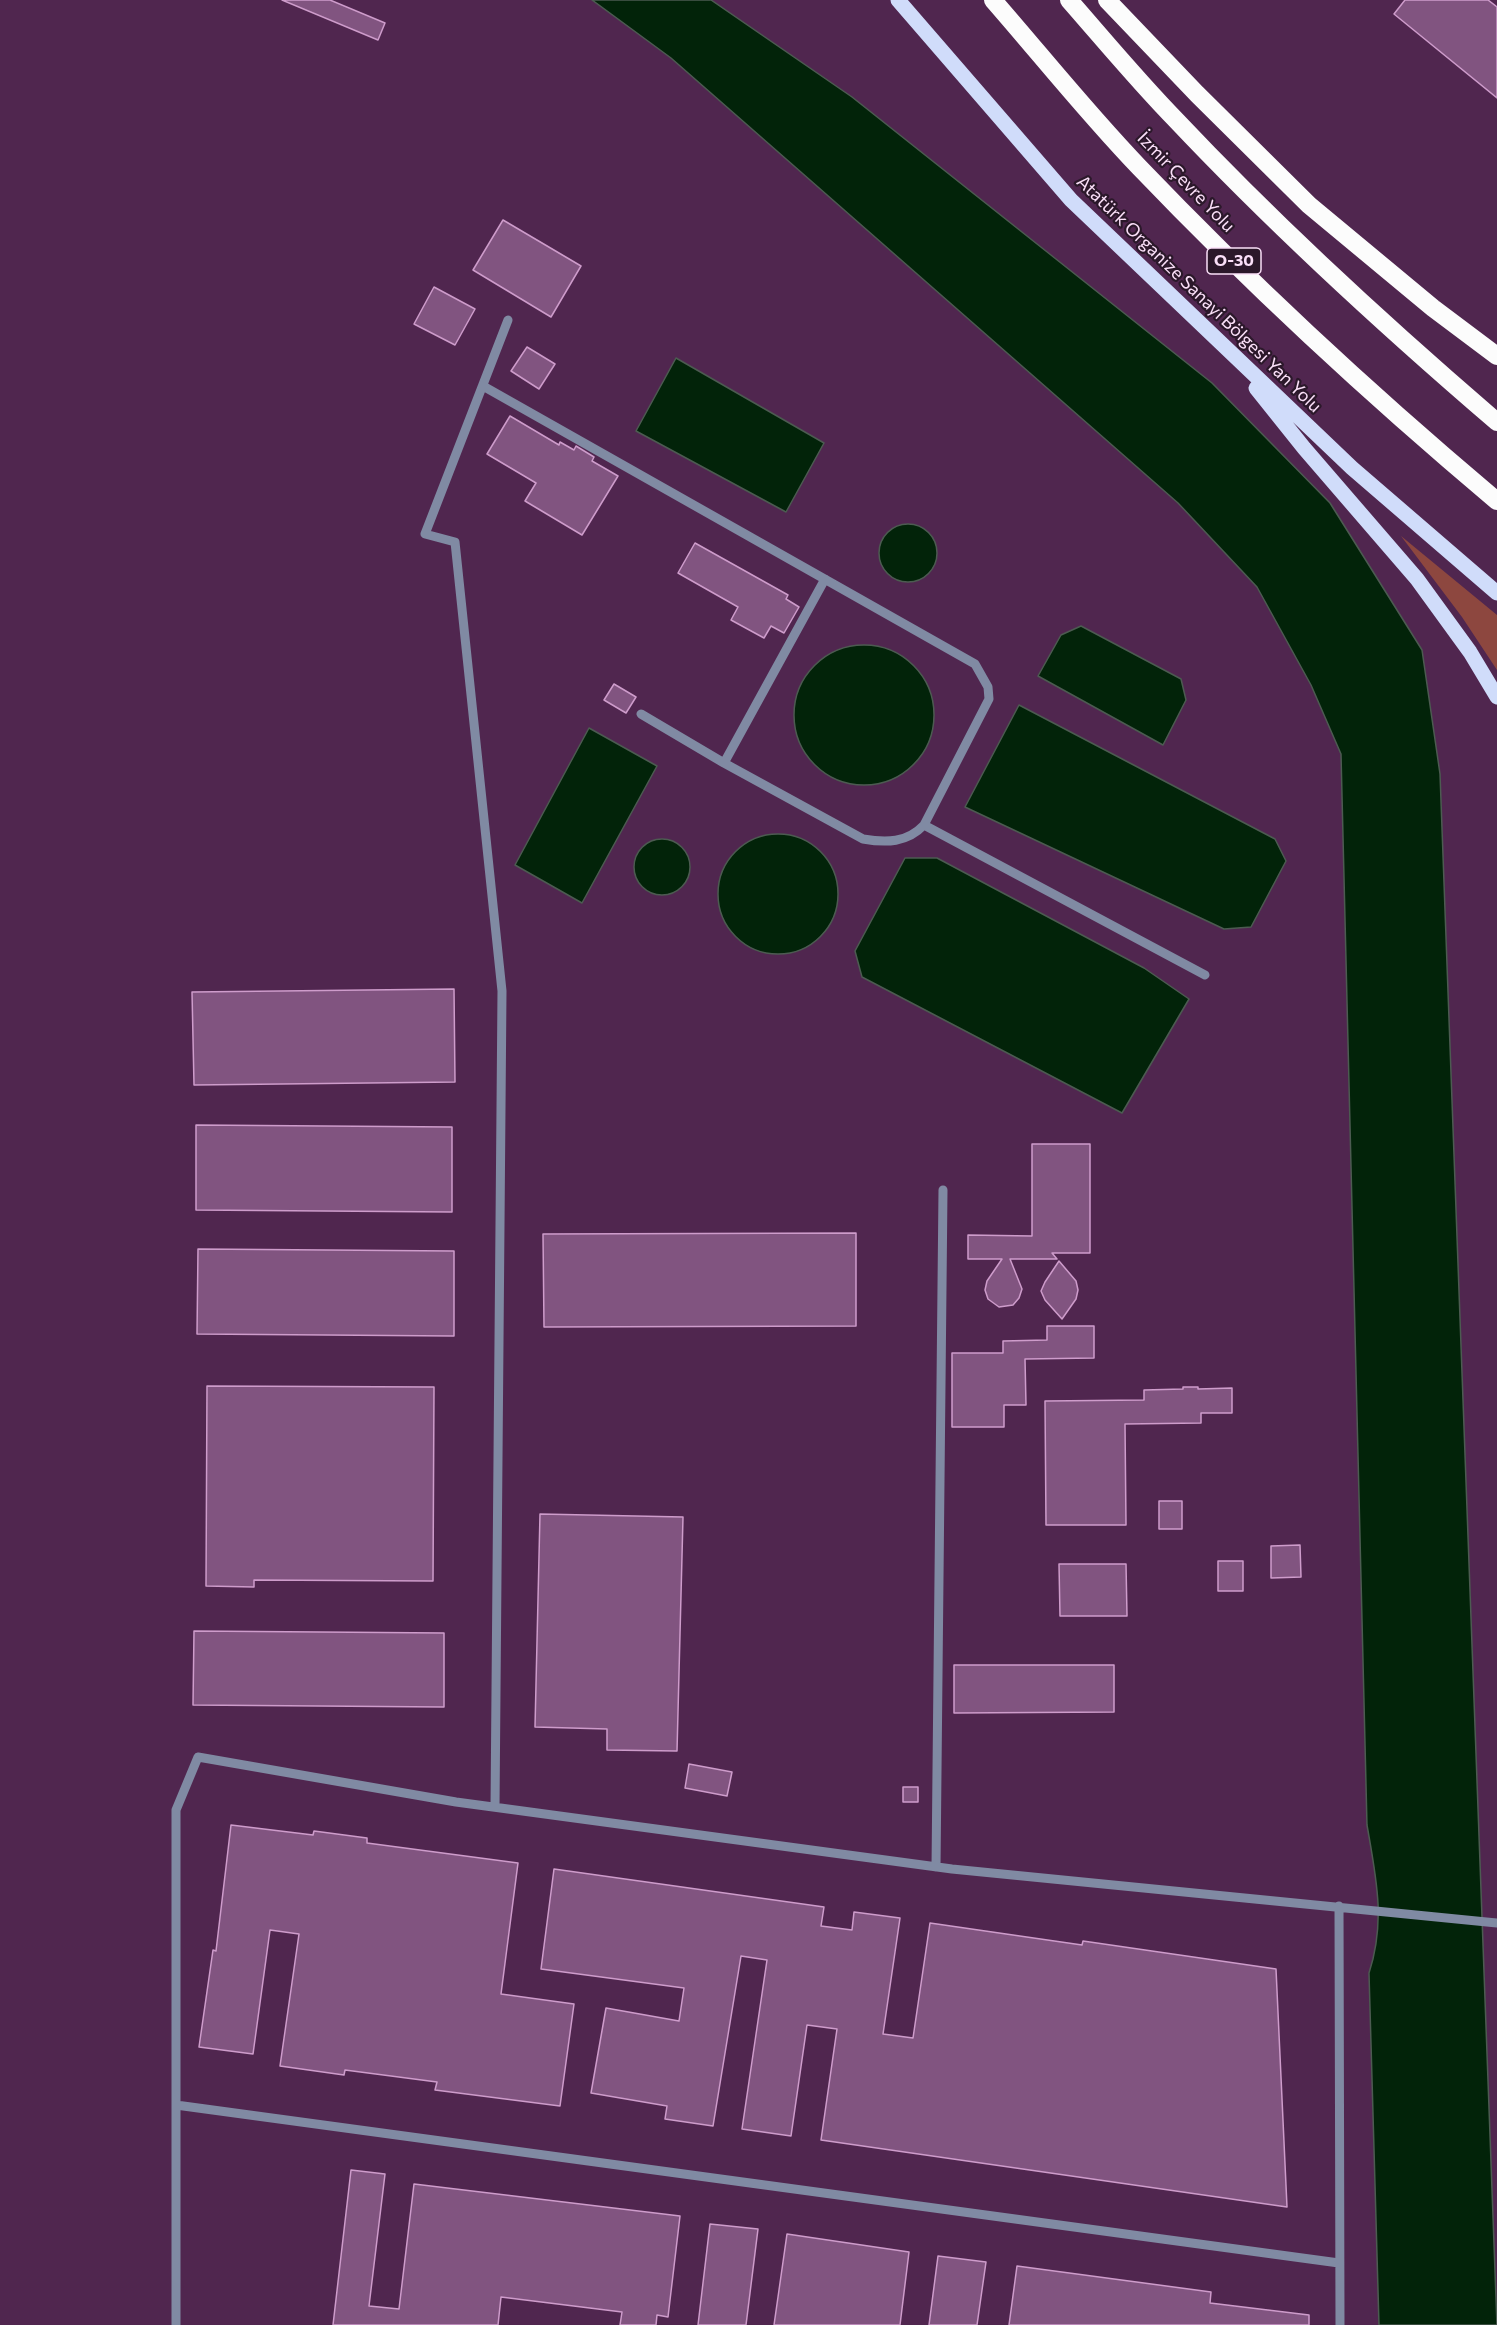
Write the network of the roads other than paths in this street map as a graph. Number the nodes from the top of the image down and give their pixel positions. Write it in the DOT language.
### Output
graph roads {
  1 [pos="898,0"];
  2 [pos="993,0"];
  3 [pos="1069,0"];
  4 [pos="1107,0"];
  5 [pos="508,320"];
  6 [pos="1223,346"];
  7 [pos="1497,356"];
  8 [pos="483,386"];
  9 [pos="1497,422"];
  10 [pos="1497,501"];
  11 [pos="825,579"];
  12 [pos="1497,593"];
  13 [pos="1497,696"];
  14 [pos="641,714"];
  15 [pos="724,763"];
  16 [pos="924,825"];
  17 [pos="1205,975"];
  18 [pos="943,1191"];
  19 [pos="495,1807"];
  20 [pos="936,1867"];
  21 [pos="1339,1906"];
  22 [pos="1497,1923"];
  23 [pos="176,2104"];
  24 [pos="1339,2263"];
  25 [pos="176,2325"];
  26 [pos="1340,2325"];
  1 -- 6 [label="main road, Atatürk Organize Sanayi Bölgesi Yan Yolu"];
  2 -- 10 [label="highway, İzmir Çevre Yolu / O-30"];
  3 -- 9 [label="highway, İzmir Çevre Yolu"];
  4 -- 7 [label="highway"];
  5 -- 8 [label="lane"];
  6 -- 12 [label="main road, Atatürk Organize Sanayi Bölgesi Yan Yolu"];
  6 -- 13 [label="main road"];
  8 -- 11 [label="lane"];
  8 -- 19 [label="lane"];
  11 -- 15 [label="lane"];
  11 -- 16 [label="lane"];
  14 -- 15 [label="lane"];
  15 -- 16 [label="lane"];
  16 -- 17 [label="lane"];
  18 -- 20 [label="lane"];
  19 -- 20 [label="lane"];
  19 -- 23 [label="lane"];
  20 -- 21 [label="lane"];
  21 -- 22 [label="lane"];
  21 -- 24 [label="lane"];
  23 -- 24 [label="lane"];
  23 -- 25 [label="lane"];
  24 -- 26 [label="lane"];
}
